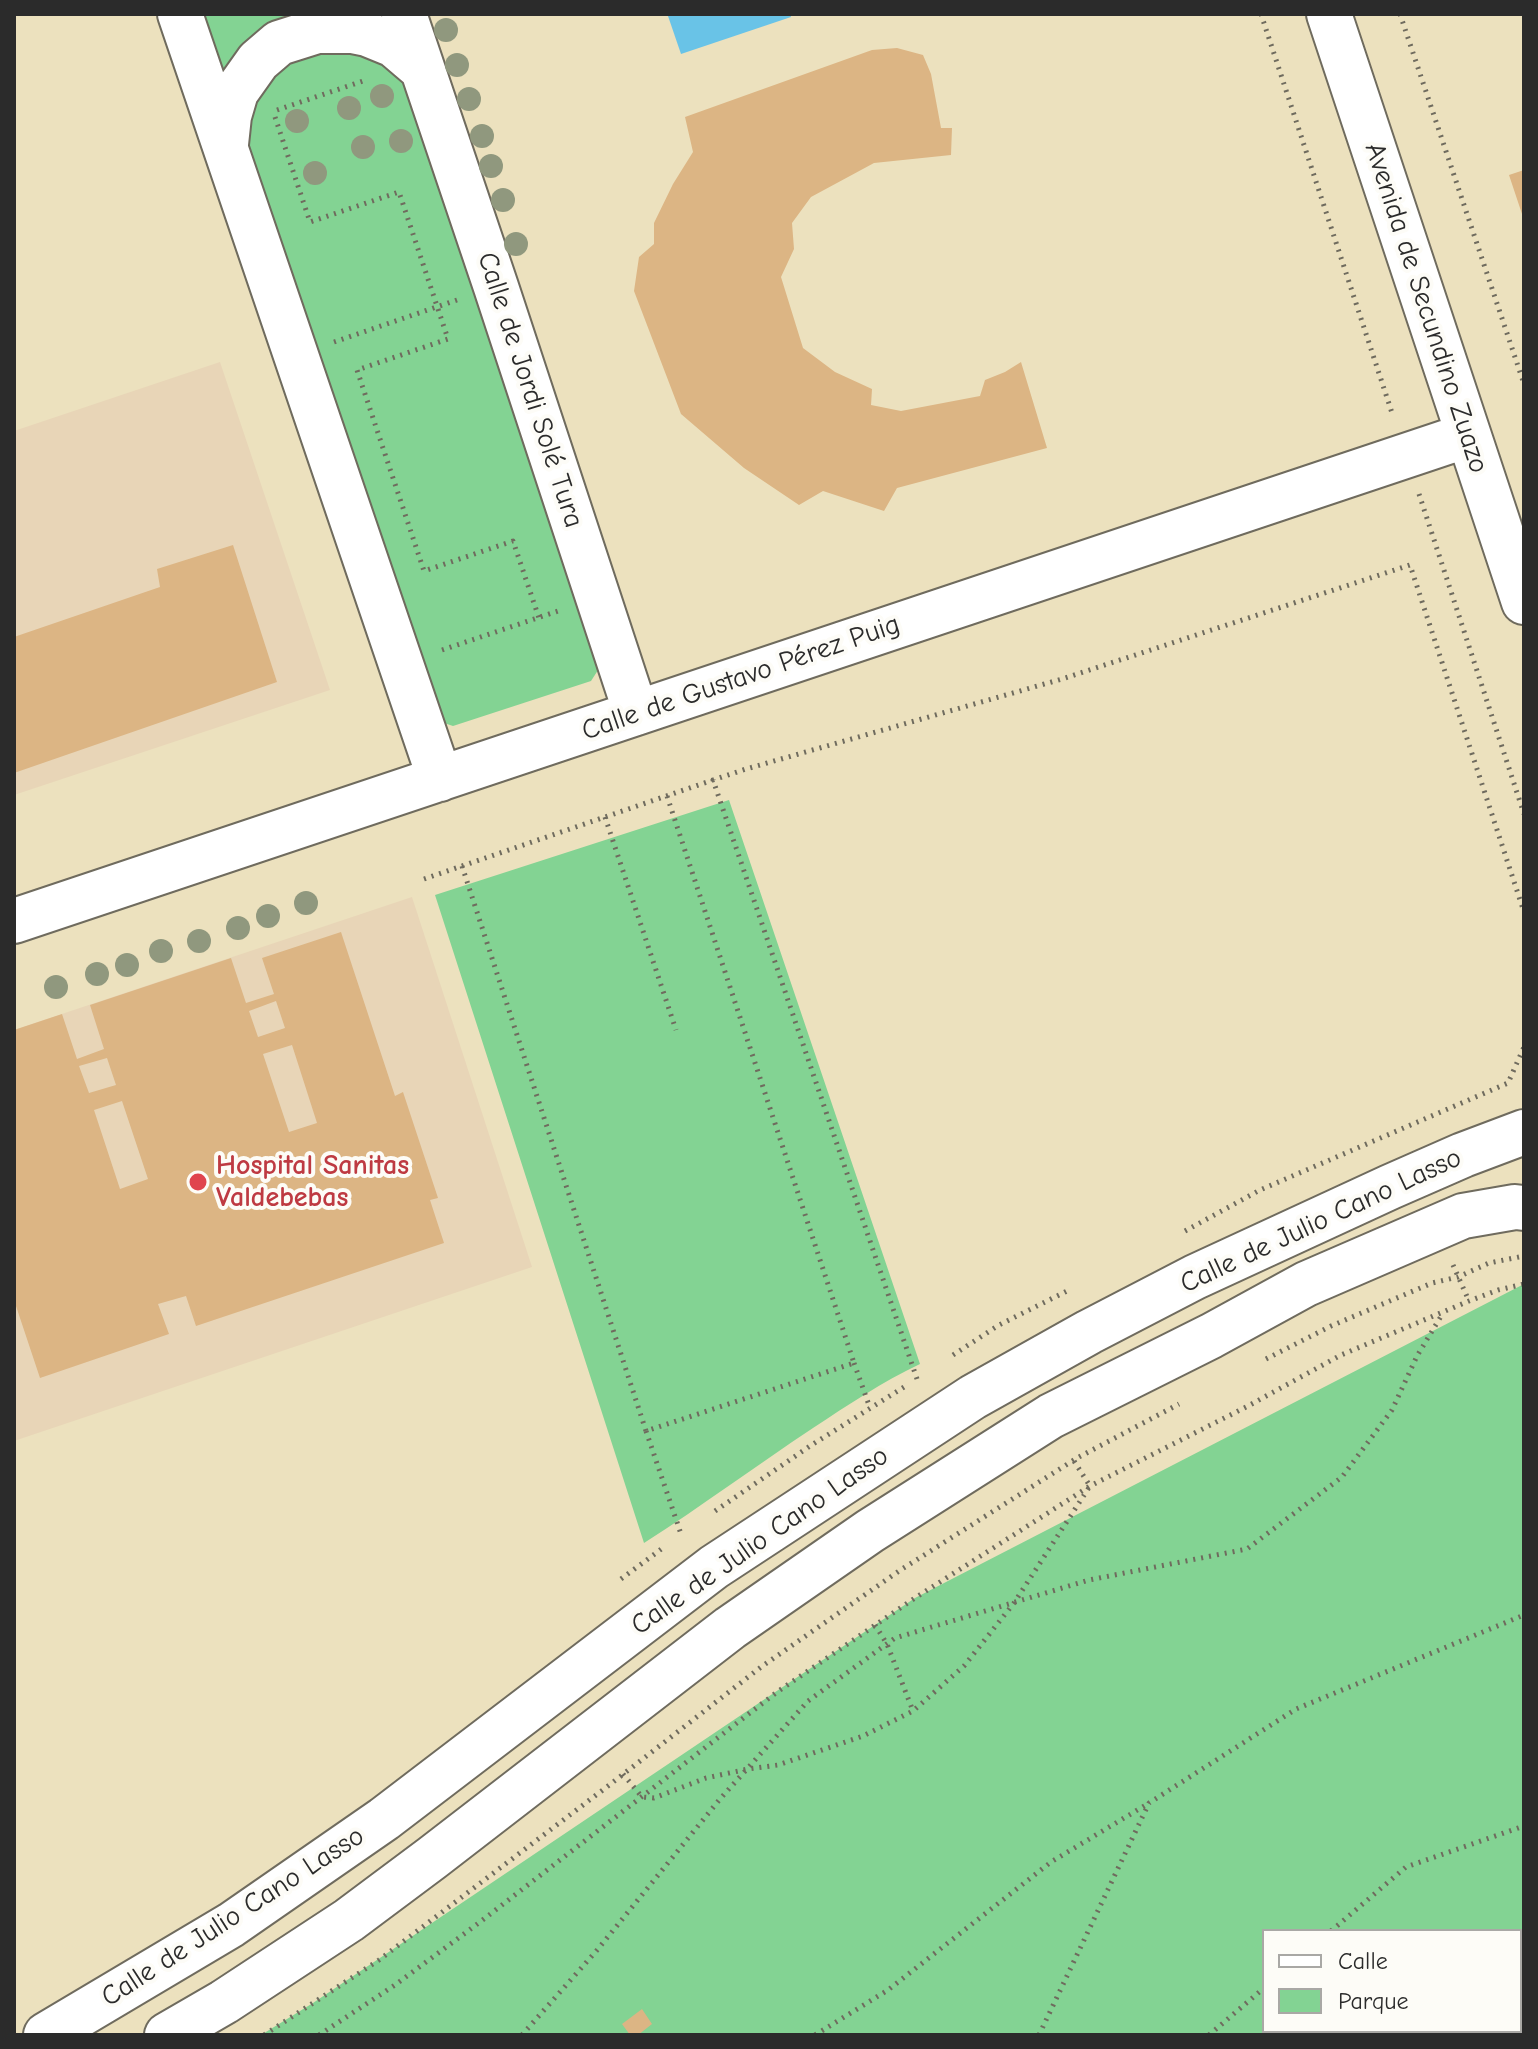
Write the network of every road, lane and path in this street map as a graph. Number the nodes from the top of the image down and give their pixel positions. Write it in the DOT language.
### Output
graph roads {
  1 [pos="180,14"];
  2 [pos="404,14"];
  3 [pos="1329,14"];
  4 [pos="1400,14"];
  5 [pos="421,68"];
  6 [pos="365,69"];
  7 [pos="226,144"];
  8 [pos="469,296"];
  9 [pos="437,307"];
  10 [pos="321,346"];
  11 [pos="1524,384"];
  12 [pos="1468,435"];
  13 [pos="1524,602"];
  14 [pos="564,609"];
  15 [pos="539,618"];
  16 [pos="433,653"];
  17 [pos="636,713"];
  18 [pos="440,779"];
  19 [pos="713,780"];
  20 [pos="667,796"];
  21 [pos="605,817"];
  22 [pos="462,866"];
  23 [pos="424,879"];
  24 [pos="1524,912"];
  25 [pos="14,921"];
  26 [pos="676,1030"];
  27 [pos="1524,1132"];
  28 [pos="1524,1208"];
  29 [pos="1448,1252"];
  30 [pos="1524,1256"];
  31 [pos="1458,1277"];
  32 [pos="1524,1284"];
  33 [pos="1469,1301"];
  34 [pos="1444,1311"];
  35 [pos="1260,1362"];
  36 [pos="854,1363"];
  37 [pos="917,1379"];
  38 [pos="1189,1398"];
  39 [pos="870,1408"];
  40 [pos="646,1431"];
  41 [pos="1074,1461"];
  42 [pos="1090,1486"];
  43 [pos="681,1534"];
  44 [pos="1014,1603"];
  45 [pos="1524,1615"];
  46 [pos="875,1625"];
  47 [pos="887,1644"];
  48 [pos="913,1711"];
  49 [pos="748,1769"];
  50 [pos="623,1774"];
  51 [pos="642,1797"];
  52 [pos="1149,1803"];
  53 [pos="1524,1826"];
  54 [pos="1333,1929"];
  55 [pos="1262,1990"];
  56 [pos="46,2035"];
  57 [pos="167,2035"];
  58 [pos="264,2035"];
  59 [pos="319,2035"];
  60 [pos="522,2035"];
  61 [pos="815,2035"];
  62 [pos="1039,2035"];
  63 [pos="1209,2035"];
  1 -- 7 [label="street"];
  2 -- 5 [label="street, Calle de Jordi Solé Tura"];
  3 -- 12 [label="street, Avenida de Secundino Zuazo"];
  4 -- 11 [label="path"];
  5 -- 7 [label="street"];
  5 -- 17 [label="street, Calle de Jordi Solé Tura"];
  6 -- 9 [label="path"];
  7 -- 18 [label="street"];
  8 -- 9 [label="path"];
  9 -- 10 [label="path"];
  9 -- 15 [label="path"];
  12 -- 13 [label="street, Avenida de Secundino Zuazo"];
  12 -- 17 [label="street, Calle de Gustavo Pérez Puig"];
  14 -- 15 [label="path"];
  15 -- 16 [label="path"];
  17 -- 18 [label="street, Calle de Gustavo Pérez Puig"];
  18 -- 25 [label="street, Calle de Gustavo Pérez Puig"];
  19 -- 20 [label="path"];
  19 -- 24 [label="path"];
  19 -- 37 [label="path"];
  20 -- 21 [label="path"];
  20 -- 36 [label="path"];
  21 -- 22 [label="path"];
  21 -- 26 [label="path"];
  22 -- 23 [label="path"];
  22 -- 40 [label="path"];
  27 -- 56 [label="street, Calle de Julio Cano Lasso"];
  28 -- 57 [label="street, Calle de Julio Cano Lasso"];
  29 -- 31 [label="path"];
  30 -- 31 [label="path"];
  31 -- 33 [label="path"];
  31 -- 35 [label="path"];
  32 -- 33 [label="path"];
  33 -- 34 [label="path"];
  34 -- 42 [label="path"];
  34 -- 44 [label="path"];
  36 -- 39 [label="path"];
  36 -- 40 [label="path"];
  38 -- 41 [label="path"];
  40 -- 43 [label="path"];
  41 -- 42 [label="path"];
  41 -- 50 [label="path"];
  42 -- 44 [label="path"];
  42 -- 46 [label="path"];
  44 -- 47 [label="path"];
  44 -- 48 [label="path"];
  45 -- 52 [label="path"];
  46 -- 47 [label="path"];
  46 -- 51 [label="path"];
  47 -- 48 [label="path"];
  47 -- 49 [label="path"];
  48 -- 49 [label="path"];
  49 -- 51 [label="path"];
  49 -- 60 [label="path"];
  50 -- 51 [label="path"];
  50 -- 58 [label="path"];
  51 -- 59 [label="path"];
  52 -- 61 [label="path"];
  52 -- 62 [label="path"];
  53 -- 54 [label="path"];
  55 -- 63 [label="path"];
}
